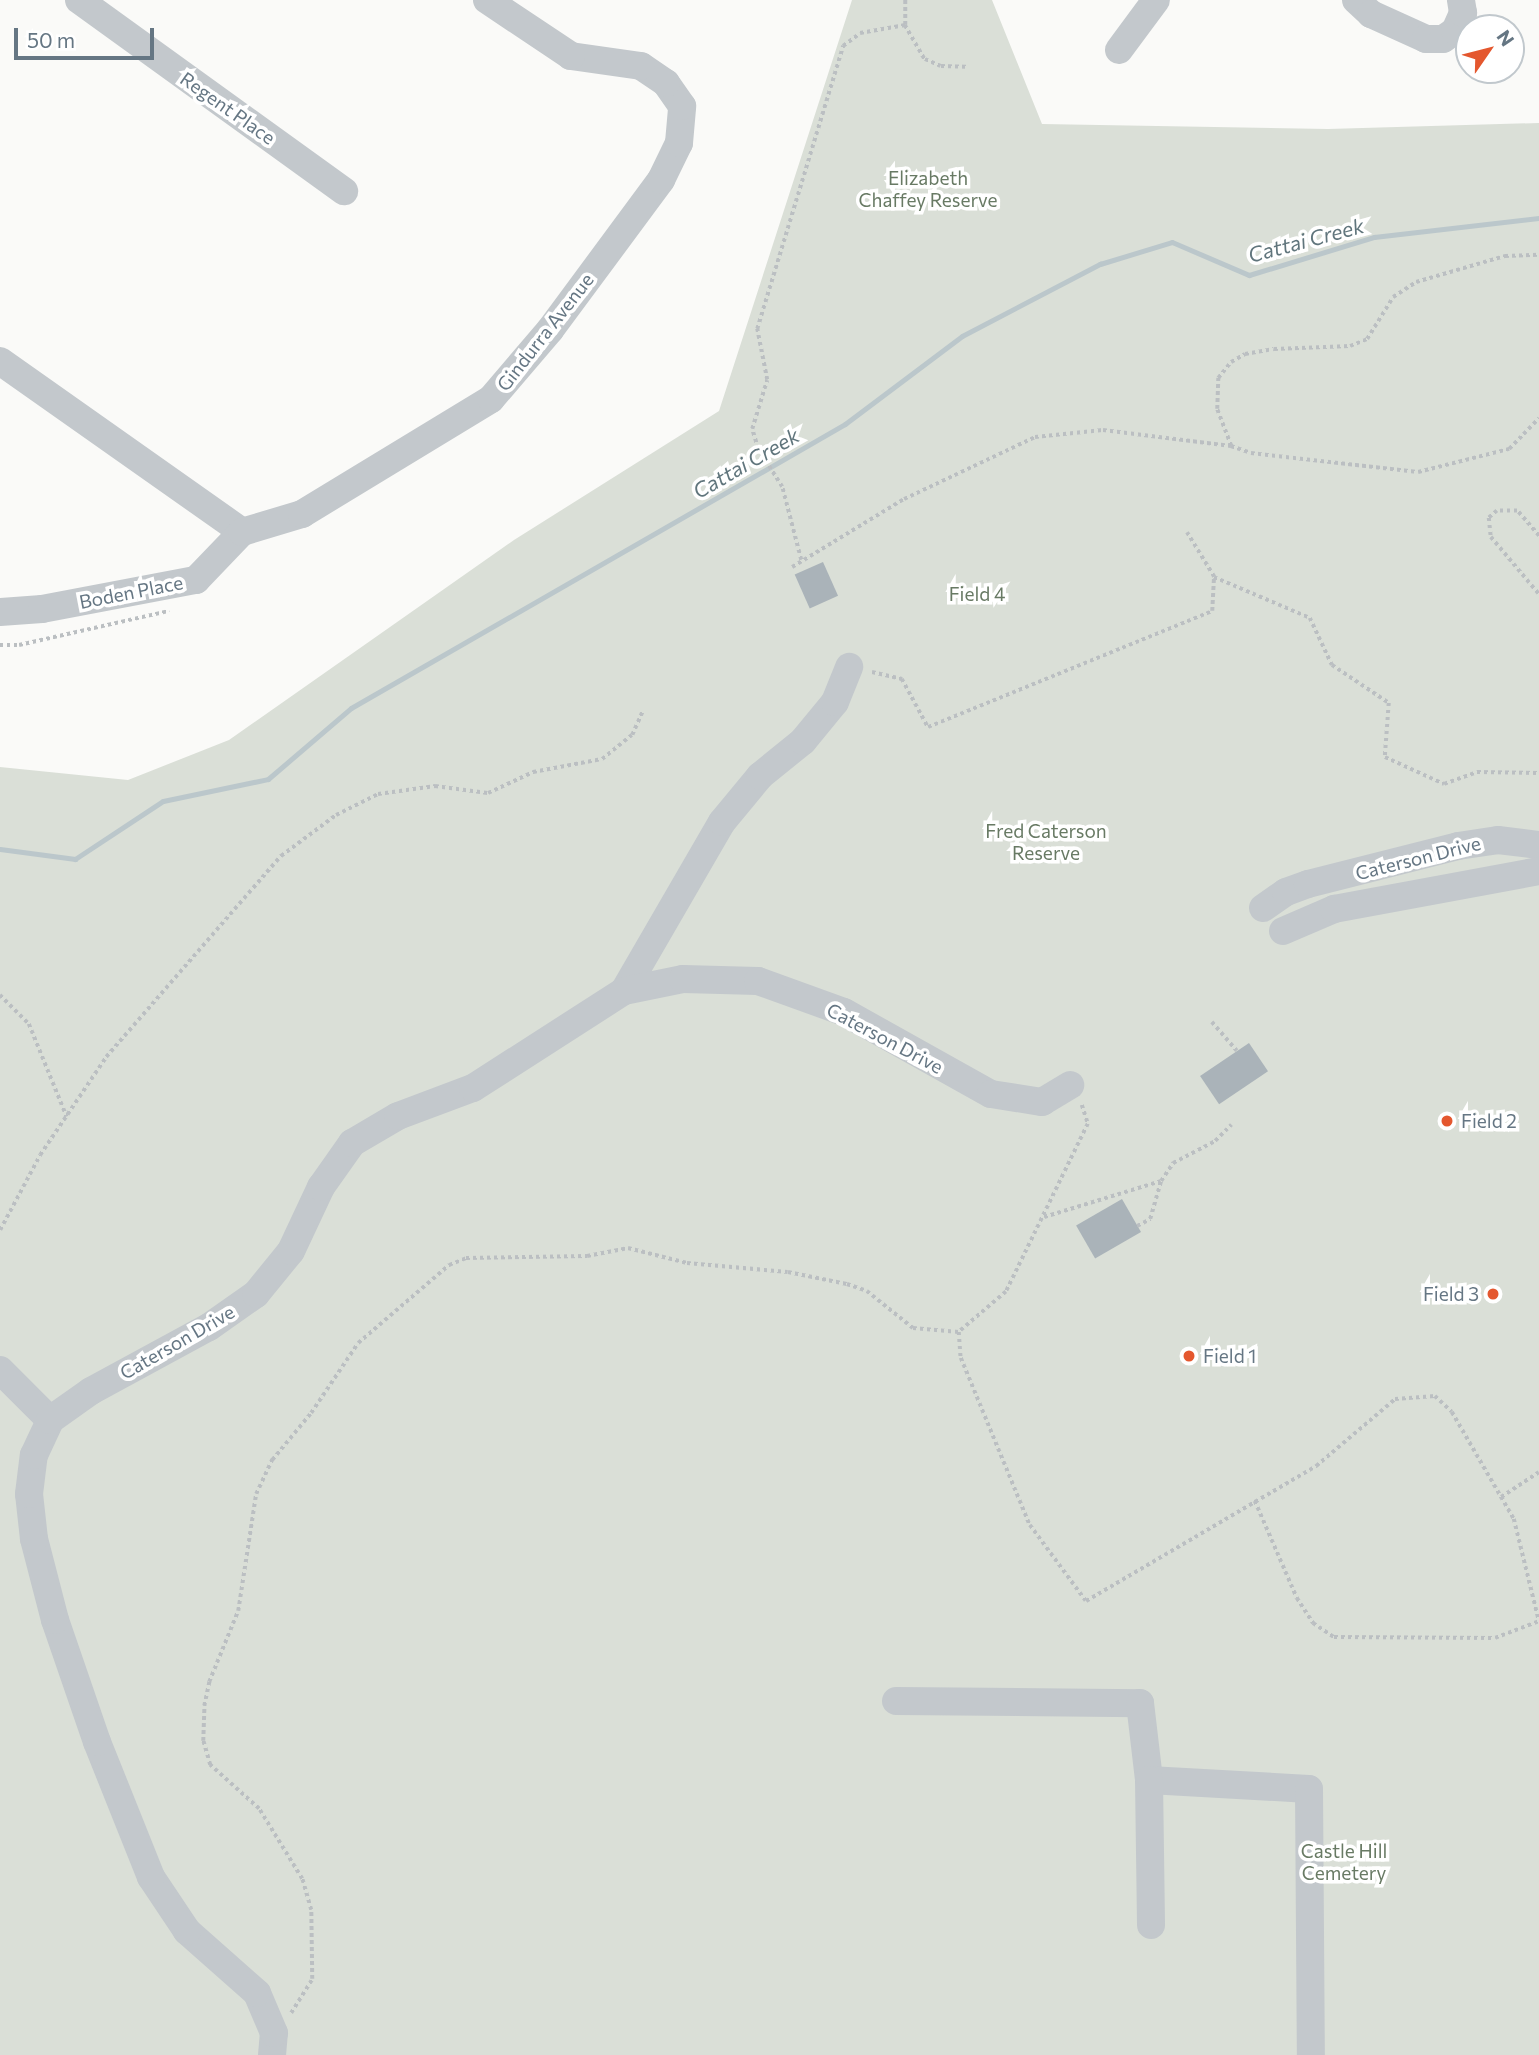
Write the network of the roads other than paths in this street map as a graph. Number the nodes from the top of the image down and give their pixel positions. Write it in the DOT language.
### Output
graph roads {
  1 [pos="79,0"];
  2 [pos="487,0"];
  3 [pos="1156,0"];
  4 [pos="1356,0"];
  5 [pos="1461,0"];
  6 [pos="1119,50"];
  7 [pos="344,191"];
  8 [pos="0,360"];
  9 [pos="242,532"];
  10 [pos="0,612"];
  11 [pos="849,667"];
  12 [pos="1539,845"];
  13 [pos="1390,865"];
  14 [pos="1539,871"];
  15 [pos="1395,898"];
  16 [pos="624,990"];
  17 [pos="1070,1085"];
  18 [pos="0,1370"];
  19 [pos="50,1420"];
  20 [pos="896,1701"];
  21 [pos="1149,1780"];
  22 [pos="1151,1925"];
  23 [pos="273,2044"];
  24 [pos="1311,2055"];
  1 -- 7 [label="street, Regent Place"];
  2 -- 9 [label="street, Gindurra Avenue"];
  3 -- 6 [label="street"];
  4 -- 5 [label="street"];
  8 -- 9 [label="street"];
  9 -- 10 [label="street, Boden Place"];
  11 -- 16 [label="street"];
  12 -- 13 [label="street, Caterson Drive"];
  13 -- 15 [label="street"];
  13 -- 15 [label="street, Caterson Drive"];
  14 -- 15 [label="street, Caterson Drive"];
  16 -- 17 [label="street, Caterson Drive"];
  16 -- 19 [label="street, Caterson Drive"];
  18 -- 19 [label="street"];
  19 -- 23 [label="street"];
  20 -- 21 [label="street"];
  21 -- 22 [label="street"];
  21 -- 24 [label="street"];
}
